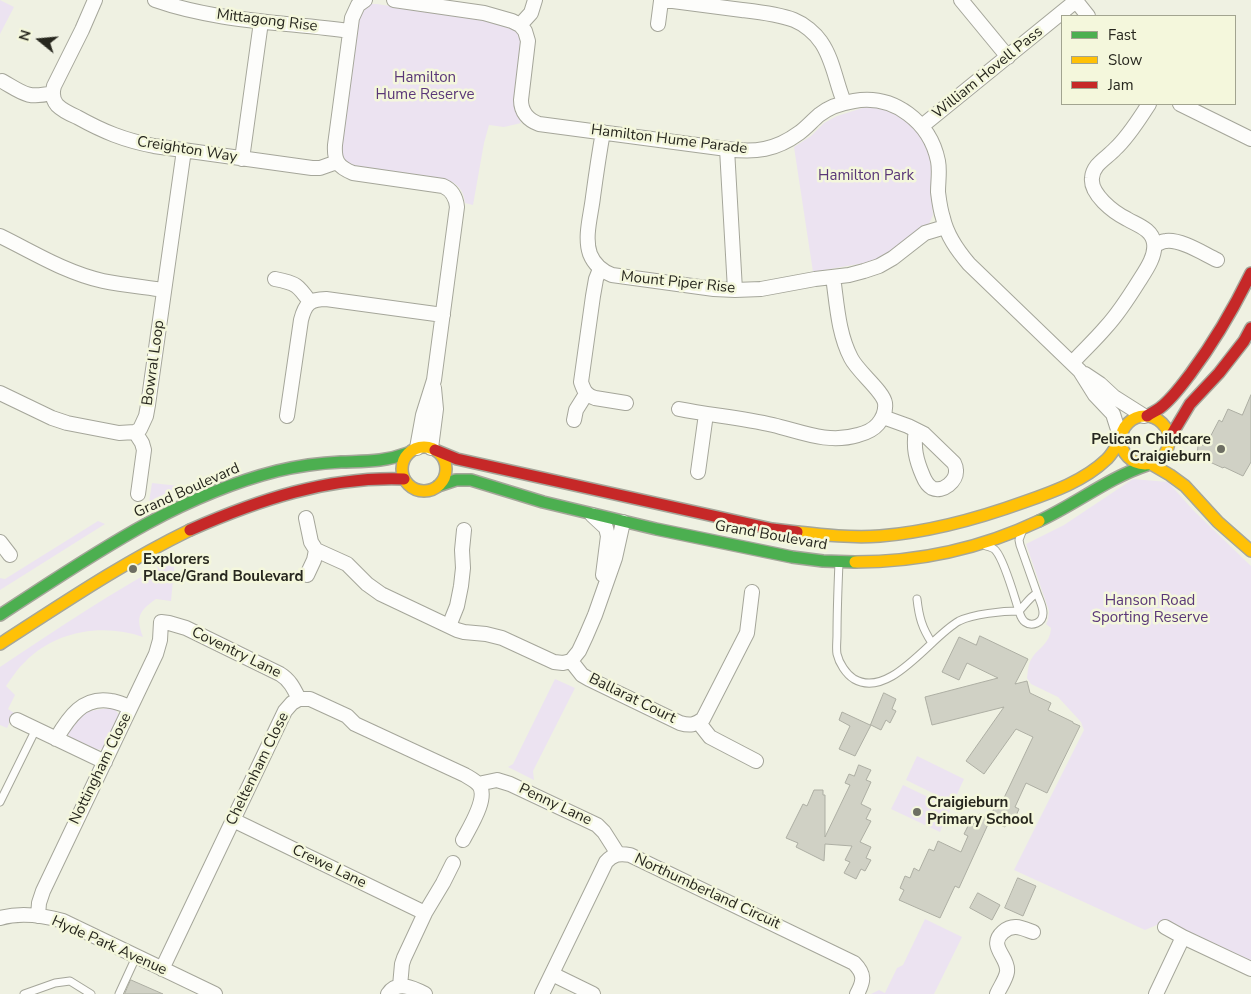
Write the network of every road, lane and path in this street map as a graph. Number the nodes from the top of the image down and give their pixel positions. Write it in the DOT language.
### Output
graph roads {
  1 [pos="95,0"];
  2 [pos="155,0"];
  3 [pos="364,0"];
  4 [pos="394,0"];
  5 [pos="535,0"];
  6 [pos="961,0"];
  7 [pos="661,1"];
  8 [pos="1076,1"];
  9 [pos="1087,15"];
  10 [pos="261,22"];
  11 [pos="658,24"];
  12 [pos="520,25"];
  13 [pos="350,31"];
  14 [pos="1008,57"];
  15 [pos="2,81"];
  16 [pos="52,93"];
  17 [pos="844,102"];
  18 [pos="1148,105"];
  19 [pos="1182,105"];
  20 [pos="922,126"];
  21 [pos="602,132"];
  22 [pos="1251,139"];
  23 [pos="726,149"];
  24 [pos="184,150"];
  25 [pos="242,158"];
  26 [pos="337,162"];
  27 [pos="945,227"];
  28 [pos="0,236"];
  29 [pos="1154,245"];
  30 [pos="1217,260"];
  31 [pos="600,269"];
  32 [pos="1251,273"];
  33 [pos="833,277"];
  34 [pos="275,279"];
  35 [pos="164,290"];
  36 [pos="735,290"];
  37 [pos="310,302"];
  38 [pos="443,315"];
  39 [pos="1251,328"];
  40 [pos="1076,367"];
  41 [pos="0,393"];
  42 [pos="586,394"];
  43 [pos="626,403"];
  44 [pos="679,410"];
  45 [pos="706,414"];
  46 [pos="287,416"];
  47 [pos="1145,416"];
  48 [pos="883,418"];
  49 [pos="574,420"];
  50 [pos="916,430"];
  51 [pos="136,432"];
  52 [pos="1120,438"];
  53 [pos="1169,442"];
  54 [pos="423,450"];
  55 [pos="1149,464"];
  56 [pos="698,472"];
  57 [pos="404,479"];
  58 [pos="438,486"];
  59 [pos="1185,486"];
  60 [pos="138,494"];
  61 [pos="609,494"];
  62 [pos="591,514"];
  63 [pos="306,518"];
  64 [pos="623,522"];
  65 [pos="1023,529"];
  66 [pos="464,530"];
  67 [pos="0,542"];
  68 [pos="976,544"];
  69 [pos="316,550"];
  70 [pos="1251,551"];
  71 [pos="10,555"];
  72 [pos="839,562"];
  73 [pos="307,575"];
  74 [pos="602,590"];
  75 [pos="752,592"];
  76 [pos="1037,593"];
  77 [pos="917,600"];
  78 [pos="1019,610"];
  79 [pos="0,615"];
  80 [pos="162,622"];
  81 [pos="449,626"];
  82 [pos="932,643"];
  83 [pos="0,644"];
  84 [pos="571,661"];
  85 [pos="299,699"];
  86 [pos="130,707"];
  87 [pos="17,720"];
  88 [pos="698,723"];
  89 [pos="36,729"];
  90 [pos="56,739"];
  91 [pos="756,761"];
  92 [pos="105,762"];
  93 [pos="0,780"];
  94 [pos="478,784"];
  95 [pos="8,785"];
  96 [pos="0,802"];
  97 [pos="232,820"];
  98 [pos="463,840"];
  99 [pos="618,854"];
  100 [pos="453,863"];
  101 [pos="425,913"];
  102 [pos="38,916"];
  103 [pos="0,918"];
  104 [pos="1165,926"];
  105 [pos="1033,932"];
  106 [pos="1183,938"];
  107 [pos="136,957"];
  108 [pos="162,969"];
  109 [pos="1251,969"];
  110 [pos="552,974"];
  111 [pos="400,986"];
  112 [pos="24,994"];
  113 [pos="91,994"];
  114 [pos="119,994"];
  115 [pos="215,994"];
  116 [pos="388,994"];
  117 [pos="425,994"];
  118 [pos="542,994"];
  119 [pos="592,994"];
  120 [pos="857,994"];
  121 [pos="997,994"];
  122 [pos="1156,994"];
  1 -- 16 [label="street"];
  2 -- 10 [label="street, Mittagong Rise"];
  3 -- 13 [label="street"];
  4 -- 12 [label="street"];
  5 -- 12 [label="street"];
  6 -- 14 [label="street"];
  7 -- 11 [label="street"];
  7 -- 17 [label="street"];
  8 -- 9 [label="street"];
  8 -- 14 [label="street, William Hovell Pass"];
  10 -- 13 [label="street, Mittagong Rise"];
  10 -- 25 [label="street"];
  12 -- 21 [label="street, Hamilton Hume Parade"];
  13 -- 26 [label="street"];
  14 -- 20 [label="street, William Hovell Pass"];
  15 -- 16 [label="street"];
  16 -- 24 [label="street, Creighton Way"];
  17 -- 20 [label="street, Hamilton Hume Parade"];
  17 -- 23 [label="street, Hamilton Hume Parade"];
  18 -- 29 [label="street"];
  19 -- 22 [label="street"];
  20 -- 27 [label="street, Hamilton Hume Parade"];
  21 -- 23 [label="street, Hamilton Hume Parade"];
  21 -- 31 [label="street, Mount Piper Rise"];
  23 -- 36 [label="street"];
  24 -- 25 [label="street, Creighton Way"];
  24 -- 35 [label="street, Bowral Loop"];
  25 -- 26 [label="street, Creighton Way"];
  26 -- 38 [label="street"];
  27 -- 33 [label="street, Mount Piper Rise"];
  27 -- 40 [label="street, Hamilton Hume Parade"];
  28 -- 35 [label="street"];
  29 -- 30 [label="street"];
  29 -- 40 [label="street"];
  31 -- 36 [label="street, Mount Piper Rise"];
  31 -- 42 [label="street"];
  32 -- 47 [label="street"];
  33 -- 36 [label="street, Mount Piper Rise"];
  33 -- 48 [label="street"];
  34 -- 37 [label="street"];
  35 -- 51 [label="street, Bowral Loop"];
  37 -- 38 [label="street"];
  37 -- 46 [label="street"];
  38 -- 54 [label="street"];
  39 -- 53 [label="street"];
  40 -- 47 [label="street, Hamilton Hume Parade"];
  40 -- 52 [label="street, Hamilton Hume Parade"];
  41 -- 51 [label="street"];
  42 -- 43 [label="street"];
  42 -- 49 [label="street"];
  44 -- 45 [label="street"];
  45 -- 48 [label="street"];
  45 -- 56 [label="street"];
  47 -- 52 [label="street"];
  47 -- 53 [label="street"];
  48 -- 50 [label="street"];
  51 -- 60 [label="street"];
  52 -- 55 [label="street"];
  52 -- 61 [label="street, Grand Boulevard"];
  53 -- 55 [label="street"];
  53 -- 59 [label="street"];
  54 -- 57 [label="street"];
  54 -- 58 [label="street"];
  54 -- 61 [label="street, Grand Boulevard"];
  54 -- 79 [label="street, Grand Boulevard"];
  55 -- 59 [label="street"];
  55 -- 65 [label="street, Grand Boulevard"];
  57 -- 58 [label="street"];
  57 -- 83 [label="street"];
  58 -- 62 [label="street, Grand Boulevard"];
  59 -- 70 [label="street"];
  61 -- 64 [label="street"];
  62 -- 64 [label="street, Grand Boulevard"];
  62 -- 74 [label="street"];
  63 -- 69 [label="street"];
  64 -- 72 [label="street, Grand Boulevard"];
  64 -- 74 [label="street"];
  65 -- 68 [label="street, Grand Boulevard"];
  65 -- 76 [label="lane"];
  66 -- 81 [label="street"];
  67 -- 71 [label="street"];
  68 -- 72 [label="street, Grand Boulevard"];
  68 -- 78 [label="lane"];
  69 -- 73 [label="street"];
  69 -- 81 [label="street"];
  72 -- 82 [label="lane"];
  74 -- 84 [label="street"];
  75 -- 88 [label="street"];
  76 -- 78 [label="lane"];
  76 -- 78 [label="lane"];
  77 -- 82 [label="lane"];
  78 -- 82 [label="lane"];
  80 -- 85 [label="street, Coventry Lane"];
  80 -- 86 [label="street, Nottingham Close"];
  81 -- 84 [label="street"];
  84 -- 88 [label="street, Ballarat Court"];
  85 -- 94 [label="street, Cheltenham Close"];
  85 -- 97 [label="street, Cheltenham Close"];
  86 -- 90 [label="street"];
  86 -- 92 [label="street, Nottingham Close"];
  87 -- 89 [label="street"];
  88 -- 91 [label="street"];
  89 -- 90 [label="street"];
  89 -- 95 [label="lane"];
  90 -- 92 [label="street"];
  92 -- 102 [label="street, Nottingham Close"];
  93 -- 95 [label="lane"];
  94 -- 98 [label="street"];
  94 -- 99 [label="street, Penny Lane"];
  95 -- 96 [label="lane"];
  97 -- 101 [label="street, Crewe Lane"];
  97 -- 108 [label="street, Cheltenham Close"];
  99 -- 110 [label="street, Northumberland Circuit"];
  99 -- 120 [label="street, Northumberland Circuit"];
  100 -- 101 [label="street"];
  101 -- 111 [label="street"];
  102 -- 103 [label="street, Hyde Park Avenue"];
  102 -- 107 [label="street, Hyde Park Avenue"];
  104 -- 106 [label="street"];
  105 -- 121 [label="street"];
  106 -- 109 [label="street"];
  106 -- 122 [label="street"];
  107 -- 108 [label="street, Hyde Park Avenue"];
  107 -- 114 [label="lane"];
  108 -- 115 [label="street, Hyde Park Avenue"];
  110 -- 118 [label="street, Northumberland Circuit"];
  110 -- 119 [label="street"];
  111 -- 116 [label="street"];
  111 -- 117 [label="street"];
  112 -- 113 [label="lane"];
}
